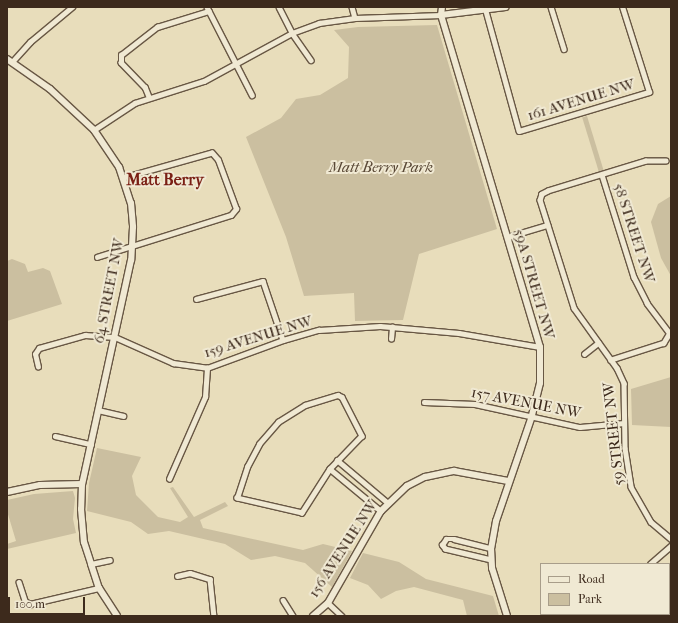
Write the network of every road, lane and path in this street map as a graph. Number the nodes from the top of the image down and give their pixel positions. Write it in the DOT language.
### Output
graph roads {
  1 [pos="72,7"];
  2 [pos="279,7"];
  3 [pos="352,7"];
  4 [pos="442,7"];
  5 [pos="506,7"];
  6 [pos="551,7"];
  7 [pos="622,7"];
  8 [pos="208,9"];
  9 [pos="486,11"];
  10 [pos="441,15"];
  11 [pos="355,18"];
  12 [pos="292,33"];
  13 [pos="564,49"];
  14 [pos="9,60"];
  15 [pos="311,60"];
  16 [pos="235,66"];
  17 [pos="252,95"];
  18 [pos="149,98"];
  19 [pos="94,130"];
  20 [pos="666,161"];
  21 [pos="602,175"];
  22 [pos="123,178"];
  23 [pos="547,225"];
  24 [pos="507,237"];
  25 [pos="133,246"];
  26 [pos="97,257"];
  27 [pos="196,299"];
  28 [pos="392,327"];
  29 [pos="115,337"];
  30 [pos="392,339"];
  31 [pos="283,340"];
  32 [pos="598,344"];
  33 [pos="540,348"];
  34 [pos="584,354"];
  35 [pos="611,360"];
  36 [pos="38,367"];
  37 [pos="207,368"];
  38 [pos="424,402"];
  39 [pos="98,410"];
  40 [pos="123,416"];
  41 [pos="532,416"];
  42 [pos="624,423"];
  43 [pos="55,436"];
  44 [pos="91,444"];
  45 [pos="337,460"];
  46 [pos="330,470"];
  47 [pos="169,480"];
  48 [pos="508,481"];
  49 [pos="82,484"];
  50 [pos="7,492"];
  51 [pos="388,503"];
  52 [pos="381,511"];
  53 [pos="671,538"];
  54 [pos="491,548"];
  55 [pos="670,548"];
  56 [pos="110,560"];
  57 [pos="491,560"];
  58 [pos="651,563"];
  59 [pos="91,564"];
  60 [pos="177,576"];
  61 [pos="19,582"];
  62 [pos="99,588"];
  63 [pos="283,600"];
  64 [pos="328,603"];
  65 [pos="118,616"];
  66 [pos="214,616"];
  67 [pos="293,616"];
  68 [pos="313,616"];
  69 [pos="342,616"];
  70 [pos="507,616"];
  1 -- 14 [label="street"];
  2 -- 12 [label="street"];
  3 -- 11 [label="street"];
  4 -- 10 [label="street, 59A STREET NW"];
  5 -- 9 [label="street"];
  6 -- 13 [label="street"];
  7 -- 9 [label="street, 161 AVENUE NW"];
  8 -- 16 [label="street"];
  8 -- 18 [label="street"];
  9 -- 10 [label="street"];
  10 -- 11 [label="street"];
  10 -- 24 [label="street, 59A STREET NW"];
  11 -- 12 [label="street"];
  12 -- 15 [label="street"];
  12 -- 16 [label="street"];
  14 -- 19 [label="street, 64 STREET NW"];
  16 -- 17 [label="street"];
  16 -- 18 [label="street"];
  18 -- 19 [label="street"];
  19 -- 22 [label="street, 64 STREET NW"];
  20 -- 21 [label="street"];
  21 -- 23 [label="street, 59 STREET NW"];
  21 -- 35 [label="street, 58 STREET NW"];
  22 -- 25 [label="street, 64 STREET NW"];
  22 -- 25 [label="street"];
  23 -- 24 [label="street"];
  23 -- 32 [label="street, 59 STREET NW"];
  24 -- 33 [label="street, 59A STREET NW"];
  25 -- 26 [label="street"];
  25 -- 29 [label="street, 64 STREET NW"];
  27 -- 31 [label="street"];
  28 -- 30 [label="street"];
  28 -- 31 [label="street, 159 AVENUE NW"];
  28 -- 33 [label="street, 159 AVENUE NW"];
  29 -- 36 [label="street, 159 AVENUE NW"];
  29 -- 37 [label="street, 159 AVENUE NW"];
  29 -- 39 [label="street, 64 STREET NW"];
  31 -- 37 [label="street, 159 AVENUE NW"];
  32 -- 34 [label="street"];
  32 -- 35 [label="street, 59 STREET NW"];
  33 -- 41 [label="street, 59A STREET NW"];
  35 -- 42 [label="street, 59 STREET NW"];
  37 -- 47 [label="street"];
  38 -- 41 [label="street, 157 AVENUE NW"];
  39 -- 40 [label="street"];
  39 -- 44 [label="street, 64 STREET NW"];
  41 -- 42 [label="street, 157 AVENUE NW"];
  41 -- 48 [label="street, 59A STREET NW"];
  42 -- 53 [label="street, 59 STREET NW"];
  43 -- 44 [label="street"];
  44 -- 49 [label="street, 64 STREET NW"];
  45 -- 46 [label="street"];
  45 -- 46 [label="street"];
  45 -- 51 [label="street"];
  46 -- 52 [label="street"];
  48 -- 51 [label="street, 156 AVENUE NW"];
  48 -- 54 [label="street, 59A STREET NW"];
  49 -- 50 [label="street"];
  49 -- 59 [label="street, 64 STREET NW"];
  51 -- 52 [label="street, 156 AVENUE NW"];
  52 -- 64 [label="street, 156 AVENUE NW"];
  54 -- 57 [label="street, 59A STREET NW"];
  54 -- 57 [label="street"];
  55 -- 58 [label="street"];
  56 -- 59 [label="street"];
  57 -- 70 [label="street, 59A STREET NW"];
  59 -- 62 [label="street, 64 STREET NW"];
  60 -- 66 [label="street"];
  61 -- 62 [label="street"];
  62 -- 65 [label="street, 64 STREET NW"];
  63 -- 67 [label="street"];
  64 -- 68 [label="street, 156 AVENUE NW"];
  64 -- 69 [label="street"];
}
